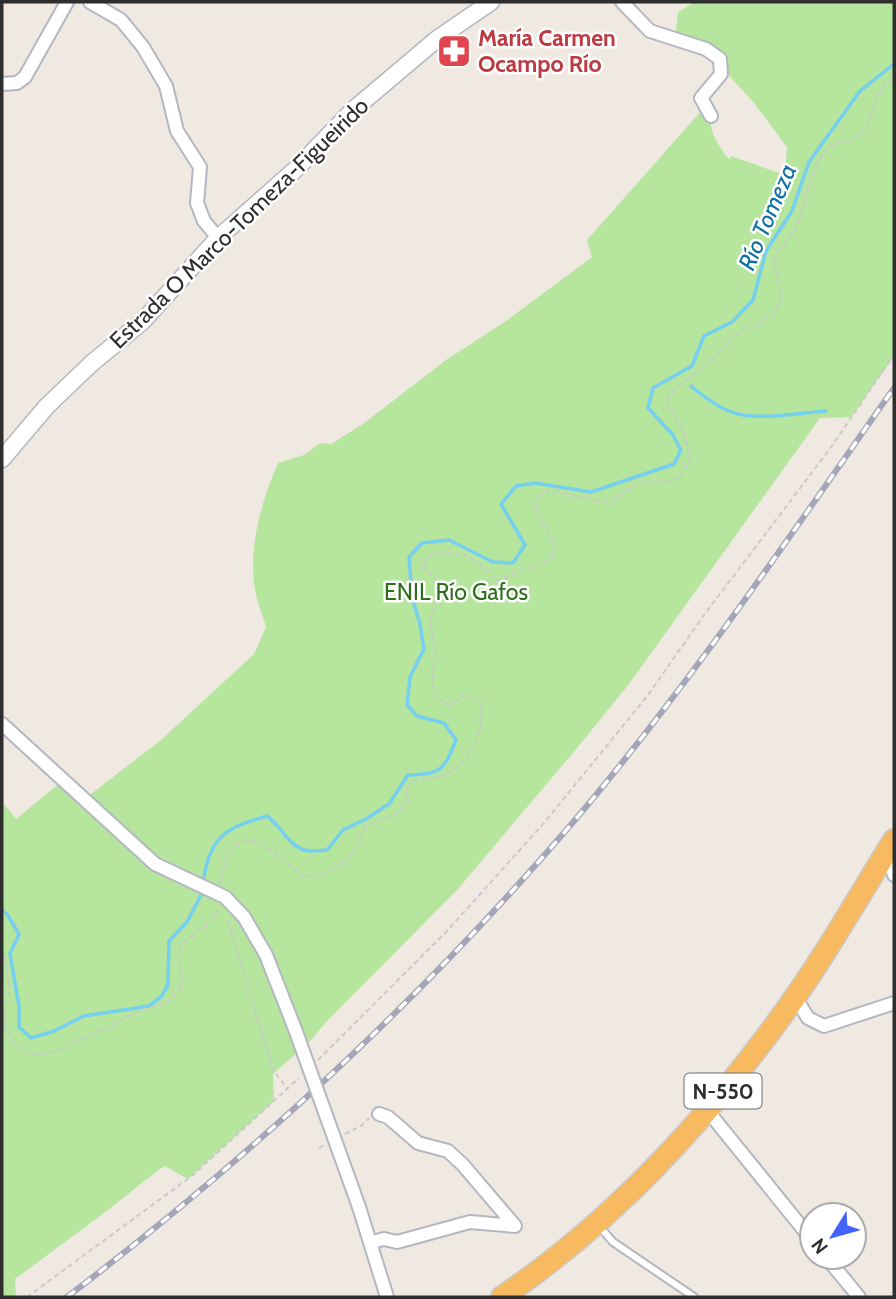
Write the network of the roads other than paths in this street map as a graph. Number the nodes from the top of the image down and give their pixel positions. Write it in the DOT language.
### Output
graph roads {
  1 [pos="67,2"];
  2 [pos="90,2"];
  3 [pos="491,2"];
  4 [pos="622,2"];
  5 [pos="2,84"];
  6 [pos="711,116"];
  7 [pos="218,238"];
  8 [pos="2,460"];
  9 [pos="2,723"];
  10 [pos="891,846"];
  11 [pos="894,875"];
  12 [pos="795,997"];
  13 [pos="894,1003"];
  14 [pos="707,1111"];
  15 [pos="379,1114"];
  16 [pos="798,1223"];
  17 [pos="598,1224"];
  18 [pos="372,1242"];
  19 [pos="547,1266"];
  20 [pos="838,1271"];
  21 [pos="387,1297"];
  22 [pos="487,1297"];
  23 [pos="502,1297"];
  24 [pos="694,1297"];
  25 [pos="859,1297"];
  1 -- 5 [label="street"];
  2 -- 7 [label="street"];
  3 -- 7 [label="street, Estrada O Marco-Tomeza-Figueirido"];
  4 -- 6 [label="street"];
  7 -- 8 [label="street, Estrada O Marco-Tomeza-Figueirido"];
  9 -- 18 [label="street, bridge"];
  10 -- 11 [label="street"];
  10 -- 12 [label="highway, N-550"];
  12 -- 13 [label="street"];
  12 -- 14 [label="highway, N-550"];
  14 -- 16 [label="street"];
  14 -- 17 [label="highway, N-550"];
  15 -- 18 [label="street"];
  17 -- 19 [label="highway, N-550"];
  17 -- 24 [label="lane"];
  18 -- 21 [label="street"];
  19 -- 22 [label="highway"];
  19 -- 23 [label="highway, N-550"];
  20 -- 25 [label="street"];
}
